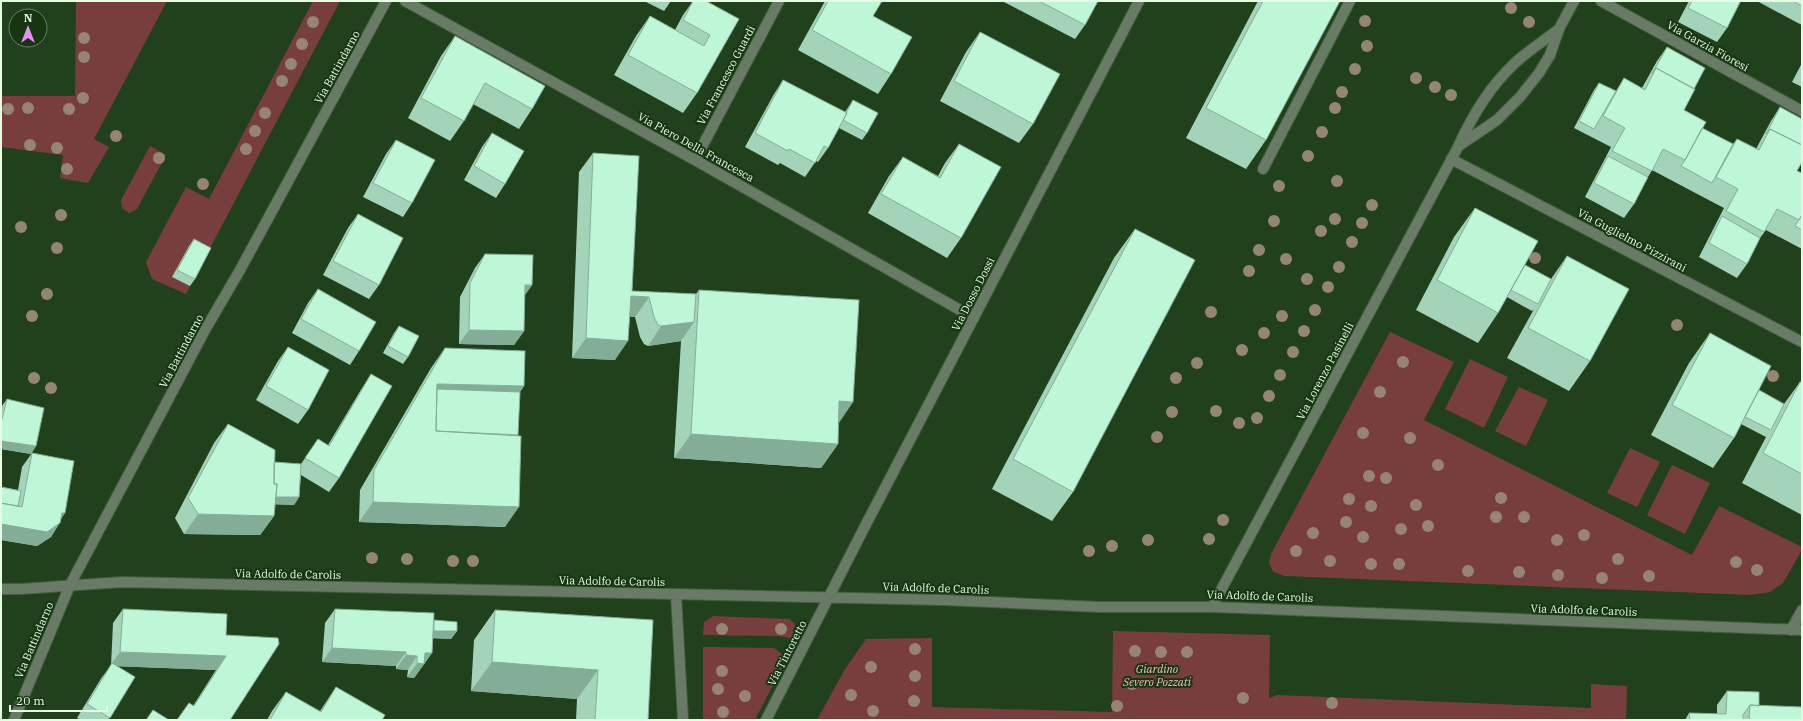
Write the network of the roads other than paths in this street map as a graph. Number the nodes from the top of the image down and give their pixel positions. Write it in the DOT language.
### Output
graph roads {
  1 [pos="386,1"];
  2 [pos="405,1"];
  3 [pos="779,1"];
  4 [pos="1139,1"];
  5 [pos="1350,1"];
  6 [pos="1574,1"];
  7 [pos="1602,1"];
  8 [pos="1559,29"];
  9 [pos="1802,111"];
  10 [pos="1458,147"];
  11 [pos="1451,158"];
  12 [pos="695,160"];
  13 [pos="1263,169"];
  14 [pos="974,318"];
  15 [pos="1802,342"];
  16 [pos="70,585"];
  17 [pos="1,588"];
  18 [pos="676,594"];
  19 [pos="828,597"];
  20 [pos="1212,606"];
  21 [pos="1802,610"];
  22 [pos="1791,630"];
  23 [pos="1802,630"];
  24 [pos="14,720"];
  25 [pos="684,720"];
  26 [pos="766,720"];
  1 -- 16 [label="street, Via Battindarno"];
  2 -- 12 [label="street, Via Piero Della Francesca"];
  3 -- 12 [label="street, Via Francesco Guardi"];
  4 -- 14 [label="street, Via Dosso Dossi"];
  5 -- 13 [label="street"];
  6 -- 8 [label="street, Via Lorenzo Pasinelli"];
  7 -- 9 [label="street, Via Garzia Fioresi"];
  8 -- 10 [label="street, Via Lorenzo Pasinelli"];
  8 -- 10 [label="street, Via Lorenzo Pasinelli"];
  10 -- 11 [label="street, Via Lorenzo Pasinelli"];
  11 -- 15 [label="street, Via Guglielmo Pizzirani"];
  11 -- 20 [label="street, Via Lorenzo Pasinelli"];
  12 -- 14 [label="street, Via Piero Della Francesca"];
  14 -- 19 [label="street, Via Dosso Dossi"];
  16 -- 17 [label="street, Via Adolfo de Carolis"];
  16 -- 18 [label="street, Via Adolfo de Carolis"];
  16 -- 24 [label="street, Via Battindarno"];
  18 -- 19 [label="street, Via Adolfo de Carolis"];
  18 -- 25 [label="street"];
  19 -- 20 [label="street, Via Adolfo de Carolis"];
  19 -- 26 [label="street, Via Tintoretto"];
  20 -- 22 [label="street, Via Adolfo de Carolis"];
  21 -- 22 [label="street"];
  22 -- 23 [label="street, Via Adolfo de Carolis"];
}
